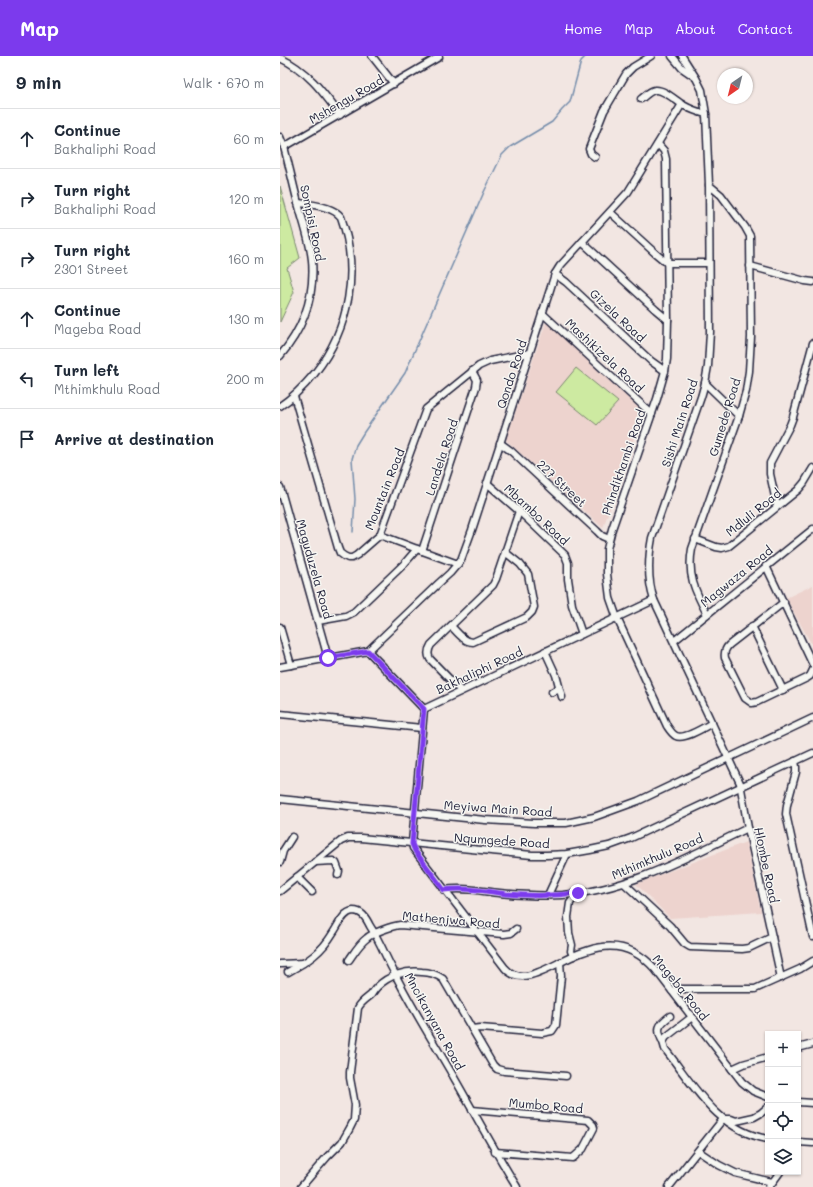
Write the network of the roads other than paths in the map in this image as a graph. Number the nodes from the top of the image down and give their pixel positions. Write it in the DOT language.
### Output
graph roads {
  1 [pos="372,56"];
  2 [pos="651,56"];
  3 [pos="672,56"];
  4 [pos="682,56"];
  5 [pos="439,57"];
  6 [pos="280,58"];
  7 [pos="696,78"];
  8 [pos="394,84"];
  9 [pos="641,99"];
  10 [pos="682,104"];
  11 [pos="706,114"];
  12 [pos="340,115"];
  13 [pos="280,137"];
  14 [pos="658,144"];
  15 [pos="284,147"];
  16 [pos="595,158"];
  17 [pos="709,184"];
  18 [pos="298,203"];
  19 [pos="610,212"];
  20 [pos="582,242"];
  21 [pos="668,263"];
  22 [pos="709,263"];
  23 [pos="750,266"];
  24 [pos="555,274"];
  25 [pos="813,282"];
  26 [pos="542,313"];
  27 [pos="668,320"];
  28 [pos="813,343"];
  29 [pos="529,353"];
  30 [pos="280,356"];
  31 [pos="472,371"];
  32 [pos="665,371"];
  33 [pos="705,383"];
  34 [pos="294,396"];
  35 [pos="280,406"];
  36 [pos="652,414"];
  37 [pos="739,416"];
  38 [pos="500,443"];
  39 [pos="813,468"];
  40 [pos="810,478"];
  41 [pos="487,483"];
  42 [pos="280,486"];
  43 [pos="777,506"];
  44 [pos="519,511"];
  45 [pos="813,529"];
  46 [pos="380,535"];
  47 [pos="609,539"];
  48 [pos="695,539"];
  49 [pos="420,550"];
  50 [pos="505,552"];
  51 [pos="458,564"];
  52 [pos="766,566"];
  53 [pos="654,600"];
  54 [pos="784,602"];
  55 [pos="707,614"];
  56 [pos="617,618"];
  57 [pos="318,621"];
  58 [pos="451,626"];
  59 [pos="752,626"];
  60 [pos="280,627"];
  61 [pos="582,634"];
  62 [pos="674,641"];
  63 [pos="368,651"];
  64 [pos="545,651"];
  65 [pos="328,658"];
  66 [pos="812,663"];
  67 [pos="291,665"];
  68 [pos="280,666"];
  69 [pos="813,670"];
  70 [pos="559,688"];
  71 [pos="783,690"];
  72 [pos="461,691"];
  73 [pos="552,692"];
  74 [pos="562,697"];
  75 [pos="424,709"];
  76 [pos="280,714"];
  77 [pos="813,718"];
  78 [pos="712,723"];
  79 [pos="422,728"];
  80 [pos="813,753"];
  81 [pos="729,758"];
  82 [pos="795,761"];
  83 [pos="741,787"];
  84 [pos="280,800"];
  85 [pos="414,813"];
  86 [pos="748,828"];
  87 [pos="292,837"];
  88 [pos="412,844"];
  89 [pos="566,854"];
  90 [pos="280,862"];
  91 [pos="315,862"];
  92 [pos="338,875"];
  93 [pos="297,877"];
  94 [pos="625,884"];
  95 [pos="444,890"];
  96 [pos="280,891"];
  97 [pos="312,892"];
  98 [pos="578,893"];
  99 [pos="548,896"];
  100 [pos="516,929"];
  101 [pos="477,932"];
  102 [pos="375,934"];
  103 [pos="772,937"];
  104 [pos="813,937"];
  105 [pos="573,956"];
  106 [pos="349,960"];
  107 [pos="813,961"];
  108 [pos="305,962"];
  109 [pos="560,962"];
  110 [pos="280,964"];
  111 [pos="288,972"];
  112 [pos="395,975"];
  113 [pos="781,978"];
  114 [pos="672,991"];
  115 [pos="670,1016"];
  116 [pos="692,1017"];
  117 [pos="472,1028"];
  118 [pos="813,1044"];
  119 [pos="664,1046"];
  120 [pos="801,1047"];
  121 [pos="765,1058"];
  122 [pos="732,1070"];
  123 [pos="566,1076"];
  124 [pos="765,1096"];
  125 [pos="801,1102"];
  126 [pos="813,1103"];
  127 [pos="472,1110"];
  128 [pos="765,1110"];
  129 [pos="723,1119"];
  130 [pos="765,1138"];
  131 [pos="801,1142"];
  132 [pos="813,1143"];
  133 [pos="698,1151"];
  134 [pos="495,1152"];
  135 [pos="778,1175"];
  136 [pos="771,1185"];
  137 [pos="301,1187"];
  138 [pos="517,1187"];
  139 [pos="669,1187"];
  1 -- 8 [label="street"];
  2 -- 16 [label="street"];
  3 -- 7 [label="street"];
  4 -- 7 [label="street, Sishi Main Road"];
  5 -- 8 [label="street, Mshengu Road"];
  6 -- 12 [label="street"];
  7 -- 11 [label="street, Sishi Main Road"];
  8 -- 12 [label="street, Mshengu Road"];
  9 -- 10 [label="street"];
  10 -- 11 [label="street"];
  10 -- 14 [label="street, Qondo Road"];
  11 -- 17 [label="street, Sishi Main Road"];
  12 -- 15 [label="street, Mshengu Road"];
  13 -- 15 [label="street, Sompisi Road"];
  14 -- 19 [label="street, Qondo Road"];
  14 -- 21 [label="street, Phindikhambi Road"];
  15 -- 18 [label="street, Sompisi Road"];
  17 -- 22 [label="street, Sishi Main Road"];
  17 -- 23 [label="street, Gumede Road"];
  18 -- 30 [label="street, Sompisi Road"];
  18 -- 34 [label="street"];
  19 -- 20 [label="street, Qondo Road"];
  19 -- 21 [label="street"];
  20 -- 24 [label="street, Qondo Road"];
  20 -- 27 [label="street"];
  21 -- 22 [label="street"];
  21 -- 27 [label="street, Phindikhambi Road"];
  22 -- 33 [label="street, Sishi Main Road"];
  23 -- 25 [label="street"];
  23 -- 37 [label="street, Gumede Road"];
  24 -- 26 [label="street, Qondo Road"];
  24 -- 32 [label="street, Gizela Road"];
  26 -- 29 [label="street, Qondo Road"];
  26 -- 36 [label="street, Mashikizela Road"];
  27 -- 32 [label="street, Phindikhambi Road"];
  28 -- 43 [label="street"];
  29 -- 31 [label="street, Mountain Road"];
  29 -- 38 [label="street, Qondo Road"];
  31 -- 46 [label="street, Mountain Road"];
  31 -- 49 [label="street, Landela Road"];
  32 -- 36 [label="street, Phindikhambi Road"];
  33 -- 37 [label="street"];
  33 -- 53 [label="street, Sishi Main Road"];
  34 -- 35 [label="street"];
  34 -- 46 [label="street, Mountain Road"];
  36 -- 47 [label="street, Phindikhambi Road"];
  37 -- 48 [label="street, Gumede Road"];
  38 -- 41 [label="street, Qondo Road"];
  38 -- 47 [label="street, 227 Street"];
  39 -- 40 [label="street, Mdluli Road"];
  40 -- 43 [label="street, Mdluli Road"];
  41 -- 44 [label="street, Mbambo Road"];
  41 -- 51 [label="street, Qondo Road"];
  42 -- 57 [label="street, Maguduzela Road"];
  43 -- 48 [label="street, Mdluli Road"];
  44 -- 50 [label="street"];
  44 -- 61 [label="street, Mbambo Road"];
  45 -- 52 [label="street, Magwaza Road"];
  46 -- 49 [label="street"];
  47 -- 56 [label="street, Phindikhambi Road"];
  48 -- 55 [label="street, Gumede Road"];
  49 -- 51 [label="street"];
  49 -- 57 [label="street, Landela Road"];
  50 -- 58 [label="street"];
  50 -- 58 [label="street"];
  51 -- 63 [label="street, Qondo Road"];
  52 -- 54 [label="street"];
  52 -- 55 [label="street, Magwaza Road"];
  53 -- 56 [label="street, Bakhaliphi Road"];
  53 -- 62 [label="street, Sishi Main Road"];
  54 -- 59 [label="street"];
  54 -- 66 [label="street"];
  55 -- 62 [label="street, Magwaza Road"];
  56 -- 61 [label="street, Bakhaliphi Road"];
  56 -- 78 [label="street, Phindikhambi Road"];
  57 -- 65 [label="street, Maguduzela Road"];
  58 -- 72 [label="street"];
  59 -- 71 [label="street"];
  59 -- 71 [label="street"];
  60 -- 67 [label="street"];
  61 -- 64 [label="street, Bakhaliphi Road"];
  62 -- 78 [label="street, Sishi Main Road"];
  63 -- 65 [label="street"];
  63 -- 75 [label="street"];
  64 -- 70 [label="street"];
  64 -- 72 [label="street, Bakhaliphi Road"];
  65 -- 67 [label="street"];
  67 -- 68 [label="street"];
  69 -- 71 [label="street"];
  70 -- 73 [label="street"];
  70 -- 74 [label="street"];
  72 -- 75 [label="street, Bakhaliphi Road"];
  75 -- 79 [label="street"];
  76 -- 79 [label="street"];
  77 -- 81 [label="street, Meyiwa Main Road"];
  78 -- 81 [label="street, Sishi Main Road"];
  79 -- 85 [label="street"];
  80 -- 82 [label="street, Nqumgede Road"];
  81 -- 83 [label="street, Hlombe Road"];
  81 -- 85 [label="street, Meyiwa Main Road"];
  82 -- 83 [label="street, Nqumgede Road"];
  82 -- 104 [label="street"];
  83 -- 86 [label="street, Hlombe Road"];
  83 -- 89 [label="street, Nqumgede Road"];
  84 -- 85 [label="street, Meyiwa Main Road"];
  85 -- 88 [label="street"];
  86 -- 94 [label="street, Mthimkhulu Road"];
  86 -- 103 [label="street, Hlombe Road"];
  87 -- 90 [label="street"];
  88 -- 89 [label="street, Nqumgede Road"];
  88 -- 91 [label="street, Nqumgede Road"];
  88 -- 95 [label="street, Mageba Road"];
  89 -- 99 [label="street"];
  91 -- 92 [label="street"];
  91 -- 93 [label="street, Nqumgede Road"];
  93 -- 96 [label="street, Nqumgede Road"];
  93 -- 97 [label="street"];
  94 -- 98 [label="street, Mthimkhulu Road"];
  94 -- 103 [label="street"];
  95 -- 99 [label="street, Mthimkhulu Road"];
  95 -- 101 [label="street, Mageba Road"];
  98 -- 99 [label="street, Mthimkhulu Road"];
  98 -- 105 [label="street"];
  100 -- 101 [label="street, Mathenjwa Road"];
  101 -- 102 [label="street, Mathenjwa Road"];
  101 -- 109 [label="street, Mageba Road"];
  102 -- 106 [label="street, Mathenjwa Road"];
  102 -- 108 [label="street"];
  102 -- 112 [label="street"];
  103 -- 113 [label="street, Hlombe Road"];
  105 -- 109 [label="street, Mageba Road"];
  105 -- 114 [label="street, Mageba Road"];
  107 -- 113 [label="street"];
  108 -- 110 [label="street"];
  108 -- 111 [label="street"];
  109 -- 117 [label="street"];
  112 -- 117 [label="street, Mncikanyana Road"];
  112 -- 127 [label="street, Mncikanyana Road"];
  112 -- 137 [label="street"];
  113 -- 114 [label="street"];
  114 -- 116 [label="street, Mageba Road"];
  115 -- 119 [label="street"];
  116 -- 119 [label="street"];
  116 -- 122 [label="street, Mageba Road"];
  117 -- 123 [label="street, Mncikanyana Road"];
  118 -- 120 [label="street"];
  119 -- 129 [label="street"];
  121 -- 122 [label="street"];
  122 -- 124 [label="street, Mageba Road"];
  125 -- 126 [label="street"];
  127 -- 134 [label="street, Mncikanyana Road"];
  127 -- 134 [label="street, Mumbo Road"];
  128 -- 129 [label="street"];
  129 -- 130 [label="street"];
  129 -- 133 [label="street"];
  131 -- 132 [label="street"];
  133 -- 136 [label="street"];
  133 -- 139 [label="street"];
  134 -- 138 [label="street, Mncikanyana Road"];
  135 -- 136 [label="street"];
}
